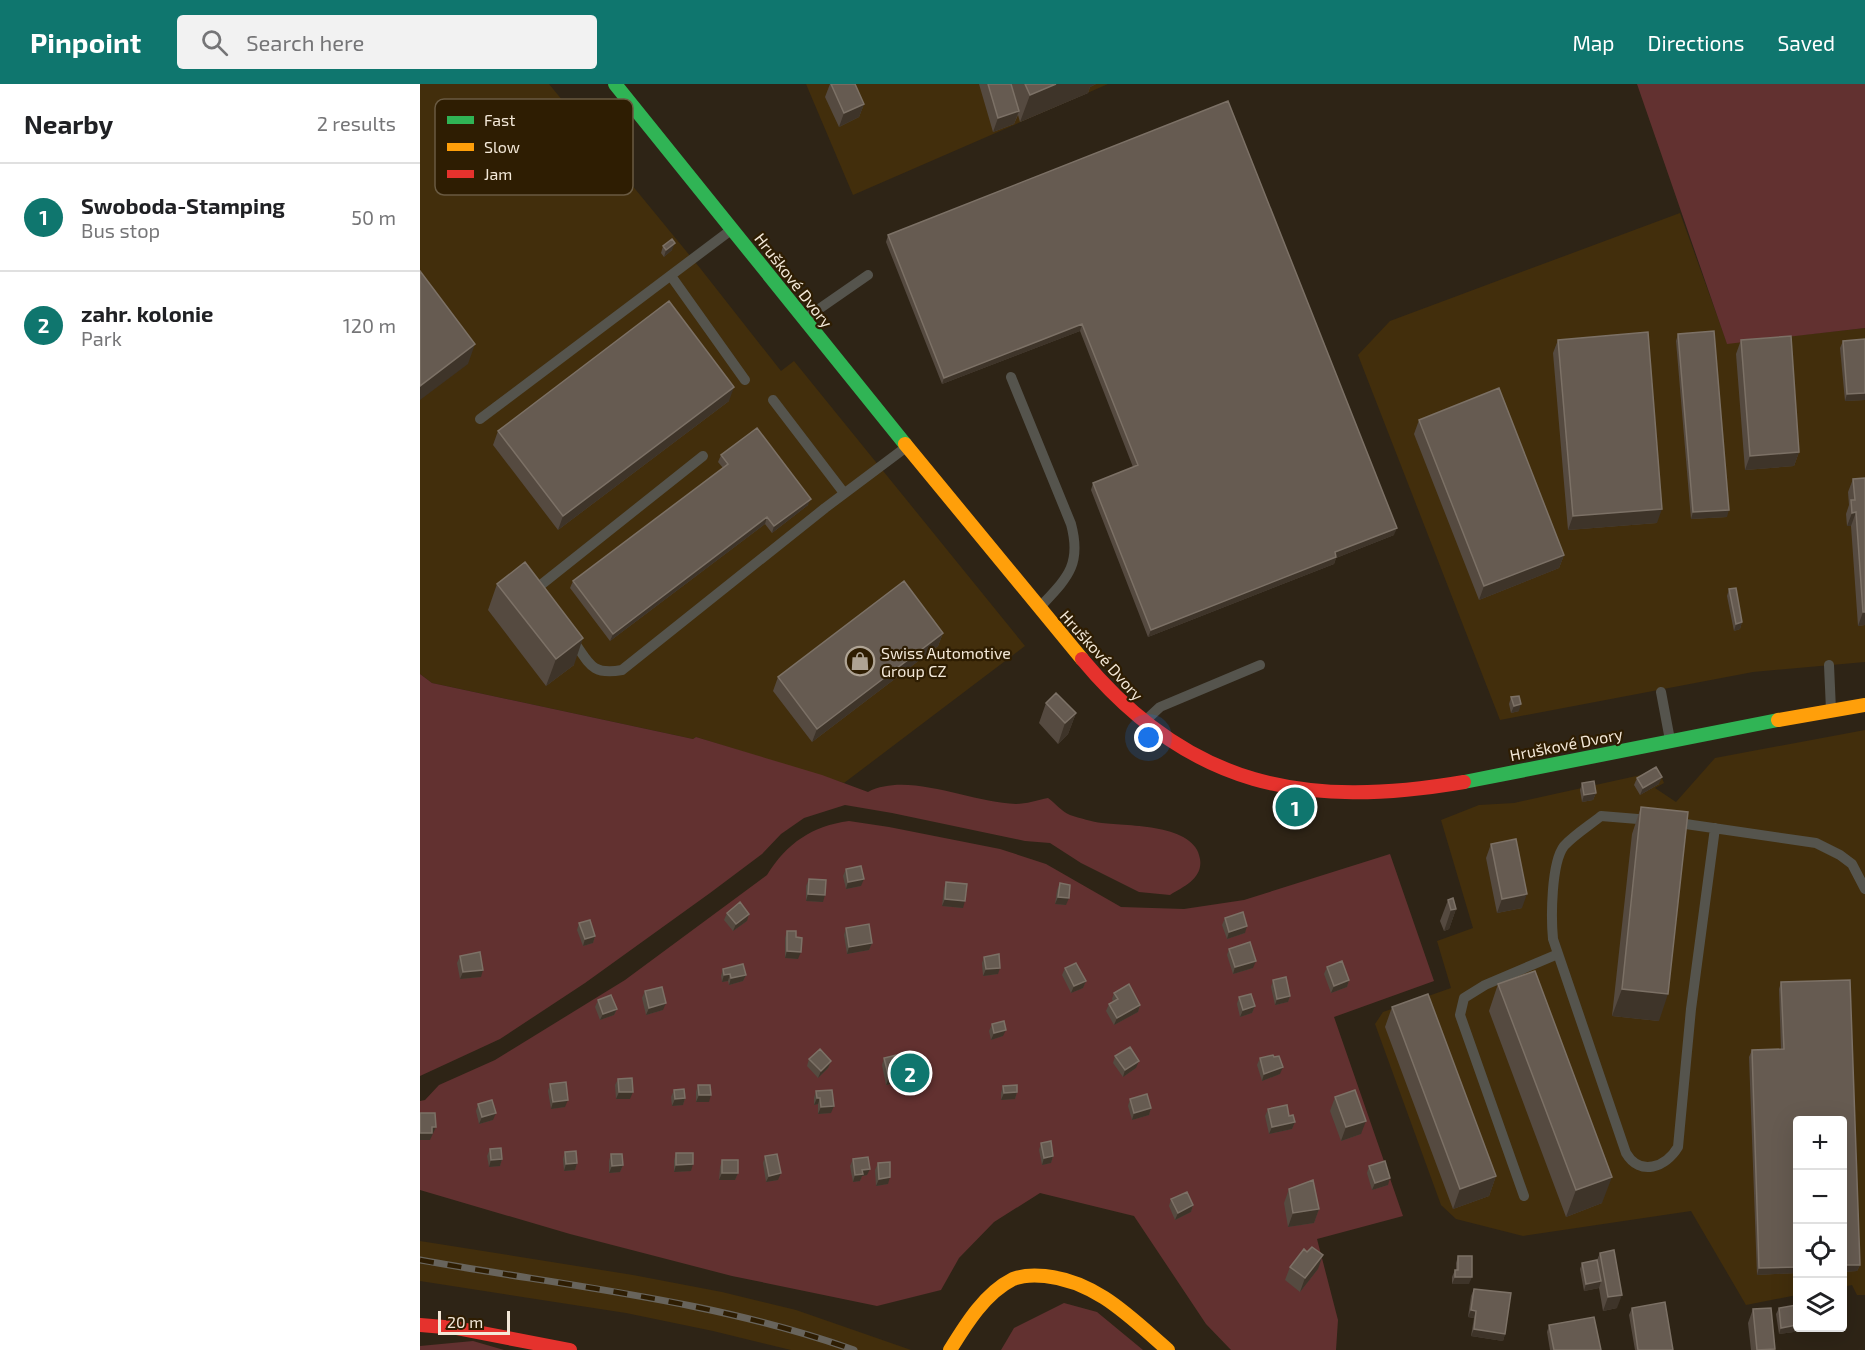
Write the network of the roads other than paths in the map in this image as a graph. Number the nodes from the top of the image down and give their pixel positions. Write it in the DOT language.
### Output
graph roads {
  1 [pos="615,84"];
  2 [pos="627,99"];
  3 [pos="633,106"];
  4 [pos="733,228"];
  5 [pos="868,275"];
  6 [pos="671,276"];
  7 [pos="803,319"];
  8 [pos="1011,377"];
  9 [pos="745,380"];
  10 [pos="773,400"];
  11 [pos="480,419"];
  12 [pos="908,446"];
  13 [pos="703,456"];
  14 [pos="844,493"];
  15 [pos="550,607"];
  16 [pos="1038,609"];
  17 [pos="564,627"];
  18 [pos="1829,665"];
  19 [pos="1260,666"];
  20 [pos="1661,692"];
  21 [pos="1865,705"];
  22 [pos="1831,711"];
  23 [pos="1143,723"];
  24 [pos="1670,740"];
  25 [pos="1715,828"];
  26 [pos="1865,889"];
  27 [pos="1558,954"];
  28 [pos="1524,1196"];
  29 [pos="420,1325"];
  30 [pos="570,1350"];
  31 [pos="950,1350"];
  32 [pos="1168,1350"];
  1 -- 2 [label="street, Hruškové Dvory"];
  3 -- 4 [label="street, Hruškové Dvory"];
  4 -- 6 [label="lane"];
  4 -- 7 [label="street, Hruškové Dvory"];
  5 -- 7 [label="lane"];
  6 -- 9 [label="lane"];
  6 -- 11 [label="lane"];
  7 -- 12 [label="street, Hruškové Dvory"];
  8 -- 16 [label="lane"];
  10 -- 14 [label="lane"];
  12 -- 14 [label="lane"];
  12 -- 16 [label="street, Hruškové Dvory"];
  13 -- 15 [label="lane"];
  14 -- 17 [label="lane"];
  16 -- 23 [label="street, Hruškové Dvory"];
  18 -- 22 [label="lane"];
  19 -- 23 [label="lane"];
  20 -- 24 [label="lane"];
  21 -- 22 [label="street, Hruškové Dvory"];
  22 -- 24 [label="street, Hruškové Dvory"];
  23 -- 24 [label="street, Hruškové Dvory"];
  25 -- 26 [label="lane"];
  25 -- 27 [label="lane"];
  25 -- 27 [label="lane"];
  27 -- 28 [label="lane"];
  29 -- 30 [label="street"];
  31 -- 32 [label="street"];
}
